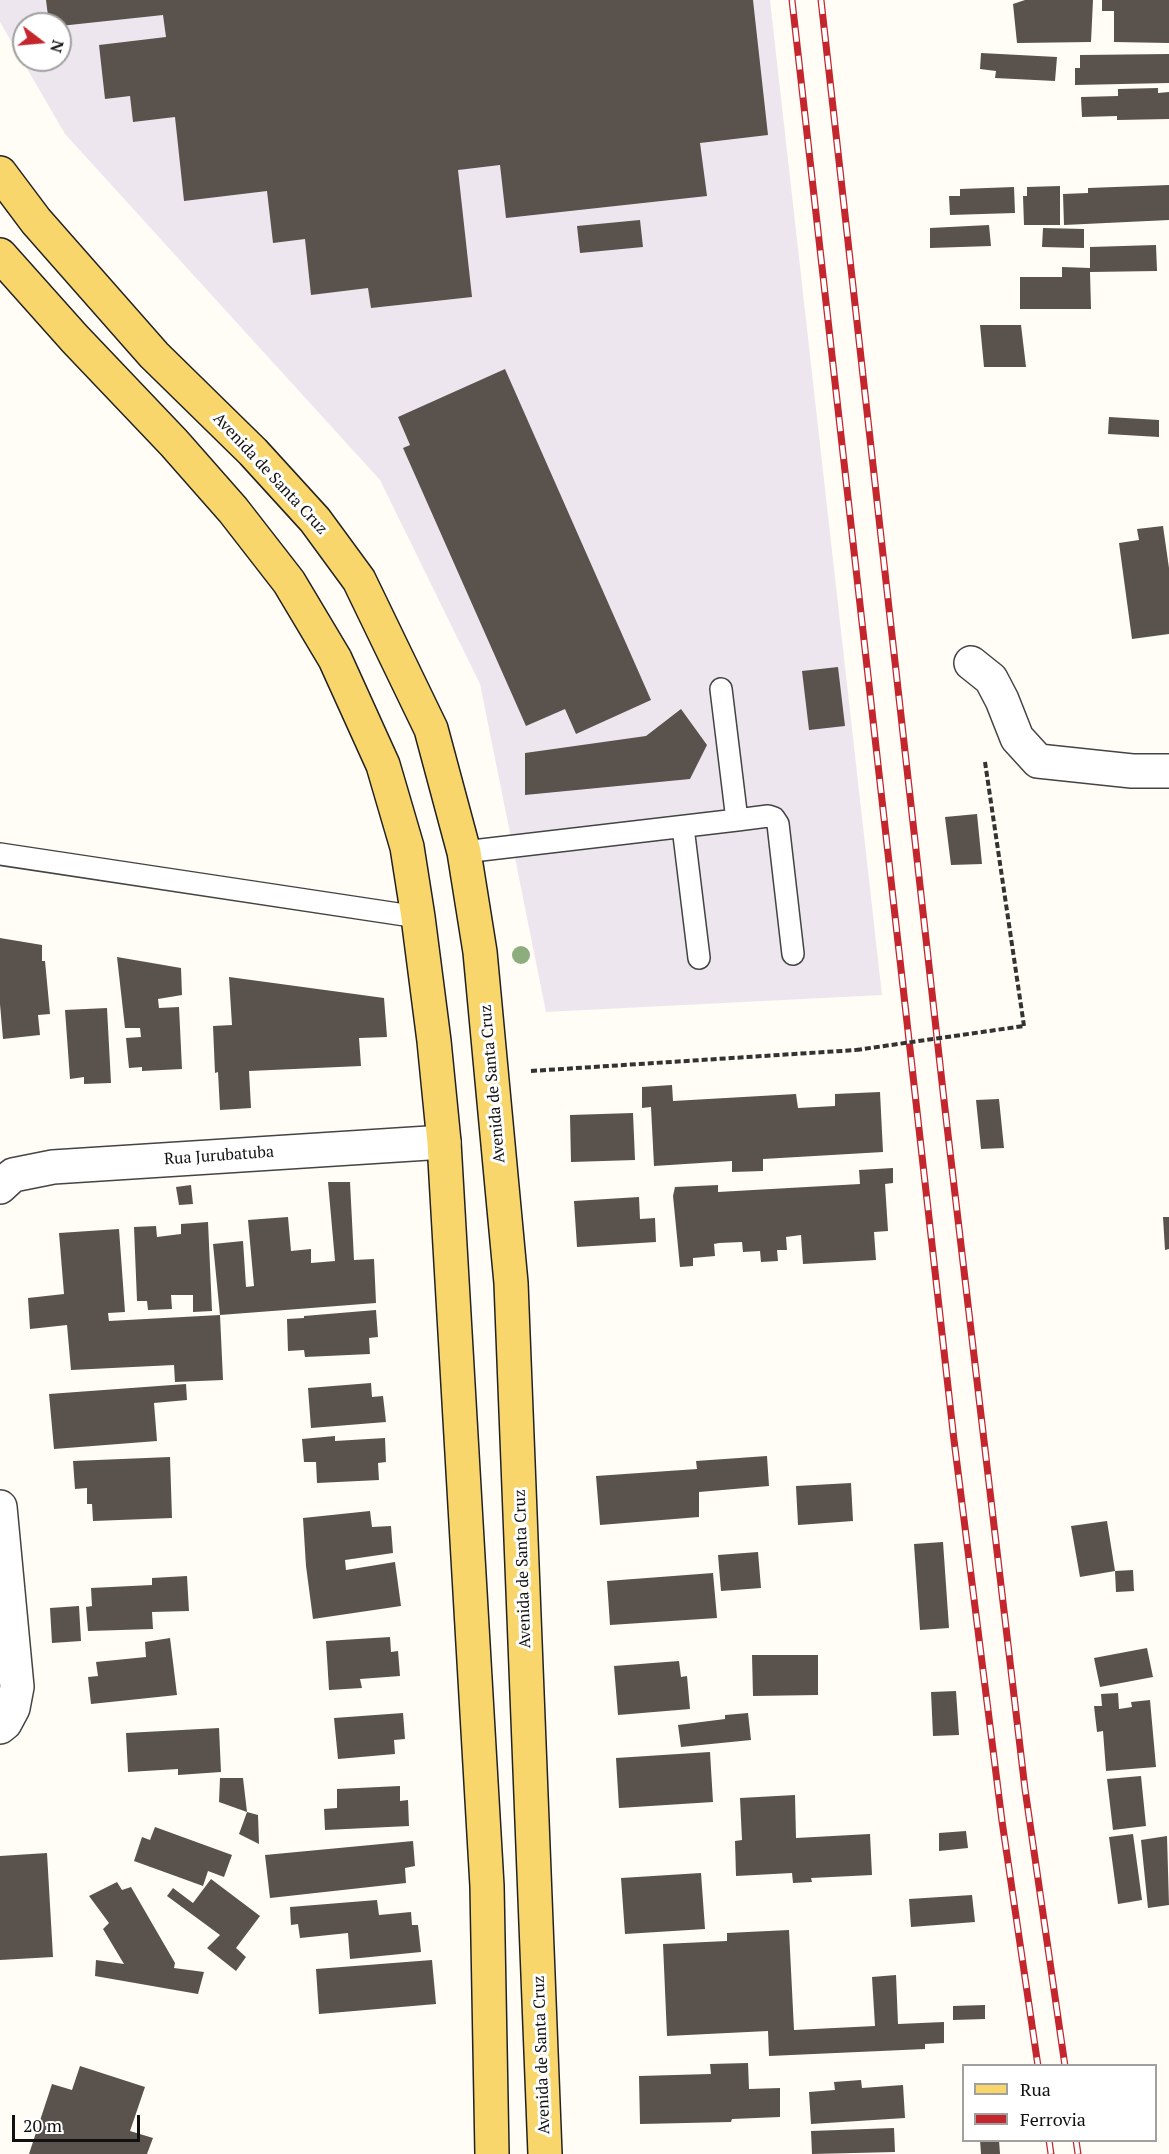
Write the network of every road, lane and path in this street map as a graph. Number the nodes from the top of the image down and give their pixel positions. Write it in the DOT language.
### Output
graph roads {
  1 [pos="0,173"];
  2 [pos="0,255"];
  3 [pos="970,663"];
  4 [pos="721,689"];
  5 [pos="984,757"];
  6 [pos="1169,771"];
  7 [pos="736,820"];
  8 [pos="683,827"];
  9 [pos="464,852"];
  10 [pos="0,854"];
  11 [pos="418,917"];
  12 [pos="793,954"];
  13 [pos="699,958"];
  14 [pos="493,1074"];
  15 [pos="444,1142"];
  16 [pos="0,1187"];
  17 [pos="0,1507"];
  18 [pos="0,1727"];
  19 [pos="492,2154"];
  20 [pos="545,2154"];
  1 -- 9 [label="main road, Avenida de Santa Cruz"];
  2 -- 11 [label="main road"];
  3 -- 6 [label="street"];
  4 -- 7 [label="lane"];
  5 -- 14 [label="path, bridge"];
  7 -- 8 [label="lane"];
  7 -- 12 [label="lane"];
  8 -- 9 [label="lane"];
  8 -- 13 [label="lane"];
  9 -- 14 [label="main road, Avenida de Santa Cruz"];
  10 -- 11 [label="lane"];
  11 -- 15 [label="main road"];
  14 -- 20 [label="main road, Avenida de Santa Cruz"];
  15 -- 16 [label="street, Rua Jurubatuba"];
  15 -- 19 [label="main road"];
  17 -- 18 [label="street"];
}
